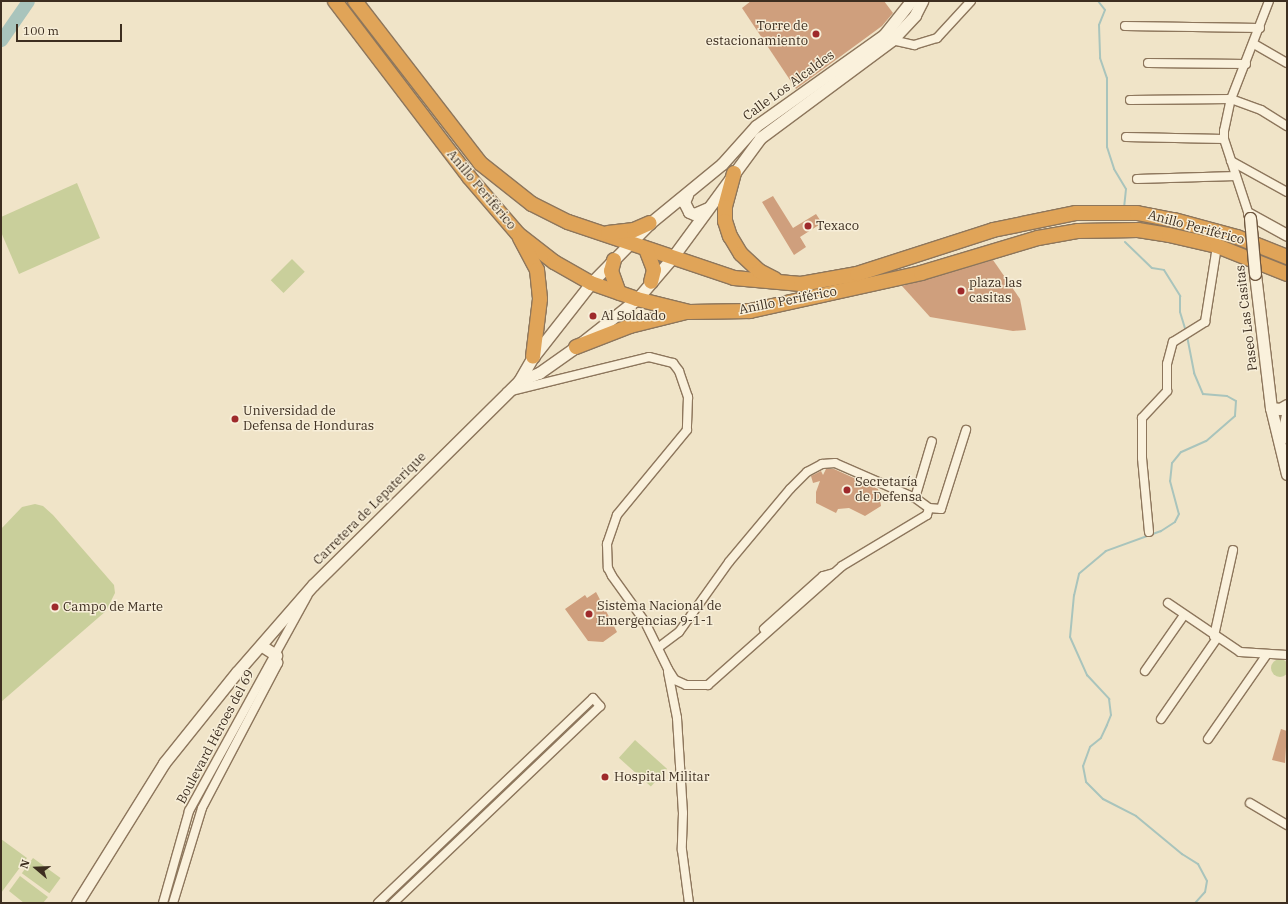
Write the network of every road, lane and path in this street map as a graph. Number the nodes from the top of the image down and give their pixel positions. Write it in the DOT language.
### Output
graph roads {
  1 [pos="335,1"];
  2 [pos="355,1"];
  3 [pos="911,1"];
  4 [pos="922,1"];
  5 [pos="971,1"];
  6 [pos="1269,1"];
  7 [pos="1125,26"];
  8 [pos="1260,28"];
  9 [pos="892,40"];
  10 [pos="1254,44"];
  11 [pos="1148,63"];
  12 [pos="1287,63"];
  13 [pos="1246,64"];
  14 [pos="1231,99"];
  15 [pos="1130,100"];
  16 [pos="1287,126"];
  17 [pos="1126,137"];
  18 [pos="1224,138"];
  19 [pos="1230,161"];
  20 [pos="734,173"];
  21 [pos="1236,176"];
  22 [pos="1137,179"];
  23 [pos="1287,192"];
  24 [pos="687,195"];
  25 [pos="710,207"];
  26 [pos="1249,216"];
  27 [pos="650,223"];
  28 [pos="595,231"];
  29 [pos="518,234"];
  30 [pos="1287,235"];
  31 [pos="630,243"];
  32 [pos="1217,246"];
  33 [pos="646,249"];
  34 [pos="1287,257"];
  35 [pos="672,258"];
  36 [pos="614,260"];
  37 [pos="1287,274"];
  38 [pos="651,282"];
  39 [pos="591,283"];
  40 [pos="784,283"];
  41 [pos="620,293"];
  42 [pos="637,299"];
  43 [pos="689,312"];
  44 [pos="576,348"];
  45 [pos="533,357"];
  46 [pos="519,381"];
  47 [pos="507,392"];
  48 [pos="1287,405"];
  49 [pos="1271,408"];
  50 [pos="1287,414"];
  51 [pos="966,430"];
  52 [pos="932,441"];
  53 [pos="1281,451"];
  54 [pos="1287,474"];
  55 [pos="915,498"];
  56 [pos="930,508"];
  57 [pos="1148,532"];
  58 [pos="1233,550"];
  59 [pos="313,585"];
  60 [pos="1168,604"];
  61 [pos="1184,615"];
  62 [pos="1216,637"];
  63 [pos="262,646"];
  64 [pos="658,648"];
  65 [pos="1267,654"];
  66 [pos="276,655"];
  67 [pos="1287,655"];
  68 [pos="668,669"];
  69 [pos="1145,671"];
  70 [pos="1161,719"];
  71 [pos="1208,739"];
  72 [pos="1250,803"];
  73 [pos="1287,825"];
  74 [pos="77,903"];
  75 [pos="163,903"];
  76 [pos="173,903"];
  77 [pos="378,903"];
  78 [pos="393,903"];
  79 [pos="689,903"];
  1 -- 29 [label="highway, Anillo Periférico"];
  2 -- 28 [label="highway, Anillo Periférico"];
  3 -- 24 [label="main road, Calle Los Alcaldes"];
  4 -- 9 [label="main road, Calle Los Alcaldes"];
  5 -- 9 [label="street"];
  6 -- 8 [label="street, Paseo Las Casitas"];
  7 -- 8 [label="street"];
  8 -- 10 [label="street, Paseo Las Casitas"];
  9 -- 20 [label="main road, Calle Los Alcaldes"];
  10 -- 12 [label="street"];
  10 -- 13 [label="street, Paseo Las Casitas"];
  11 -- 13 [label="street"];
  13 -- 14 [label="street, Paseo Las Casitas"];
  14 -- 15 [label="street"];
  14 -- 16 [label="street"];
  14 -- 18 [label="street, Paseo Las Casitas"];
  17 -- 18 [label="street"];
  18 -- 19 [label="street, Paseo Las Casitas"];
  19 -- 21 [label="street, Paseo Las Casitas"];
  19 -- 23 [label="street"];
  20 -- 25 [label="main road, Calle Los Alcaldes"];
  20 -- 40 [label="highway"];
  21 -- 22 [label="street"];
  21 -- 26 [label="street, Paseo Las Casitas"];
  24 -- 25 [label="main road"];
  24 -- 27 [label="main road, Calle Los Alcaldes"];
  25 -- 35 [label="main road, Calle Los Alcaldes"];
  26 -- 30 [label="main road"];
  26 -- 49 [label="main road, Paseo Las Casitas, bridge"];
  27 -- 28 [label="highway"];
  27 -- 31 [label="main road, Calle Los Alcaldes"];
  28 -- 31 [label="highway, Anillo Periférico"];
  29 -- 39 [label="highway, Anillo Periférico"];
  29 -- 45 [label="highway"];
  31 -- 33 [label="highway, Anillo Periférico"];
  31 -- 36 [label="main road, Carretera de Lepaterique"];
  32 -- 37 [label="highway, Anillo Periférico"];
  32 -- 43 [label="highway, Anillo Periférico"];
  32 -- 57 [label="street"];
  33 -- 35 [label="highway, Anillo Periférico"];
  33 -- 38 [label="highway"];
  34 -- 40 [label="highway, Anillo Periférico"];
  35 -- 38 [label="main road, Carretera de Lepaterique"];
  35 -- 40 [label="highway, Anillo Periférico"];
  36 -- 39 [label="main road, Carretera de Lepaterique"];
  36 -- 41 [label="highway"];
  38 -- 42 [label="main road, Carretera de Lepaterique"];
  39 -- 41 [label="highway, Anillo Periférico"];
  39 -- 45 [label="main road, Carretera de Lepaterique"];
  41 -- 42 [label="highway, Anillo Periférico"];
  42 -- 43 [label="highway, Anillo Periférico"];
  42 -- 44 [label="main road, Carretera de Lepaterique"];
  43 -- 44 [label="highway"];
  44 -- 46 [label="main road, Carretera de Lepaterique"];
  45 -- 46 [label="main road, Carretera de Lepaterique"];
  46 -- 47 [label="main road, Carretera de Lepaterique"];
  47 -- 59 [label="main road, Carretera de Lepaterique"];
  47 -- 64 [label="street"];
  48 -- 49 [label="main road"];
  49 -- 53 [label="main road, Paseo Las Casitas"];
  50 -- 53 [label="main road"];
  51 -- 56 [label="street"];
  52 -- 55 [label="street"];
  53 -- 54 [label="main road, Paseo Las Casitas"];
  55 -- 56 [label="street"];
  55 -- 64 [label="street"];
  56 -- 68 [label="street"];
  58 -- 62 [label="street"];
  59 -- 63 [label="main road, Carretera de Lepaterique"];
  59 -- 66 [label="street, Boulevard Héroes del 69"];
  60 -- 61 [label="street"];
  61 -- 62 [label="street"];
  61 -- 69 [label="street"];
  62 -- 65 [label="street"];
  62 -- 70 [label="street"];
  63 -- 66 [label="main road"];
  63 -- 74 [label="main road, Carretera de Lepaterique"];
  64 -- 68 [label="street"];
  65 -- 67 [label="street"];
  65 -- 71 [label="street"];
  66 -- 75 [label="street, Boulevard Héroes del 69"];
  66 -- 76 [label="street, Boulevard Héroes del 69"];
  68 -- 79 [label="street"];
  72 -- 73 [label="street"];
  77 -- 78 [label="street"];
}
